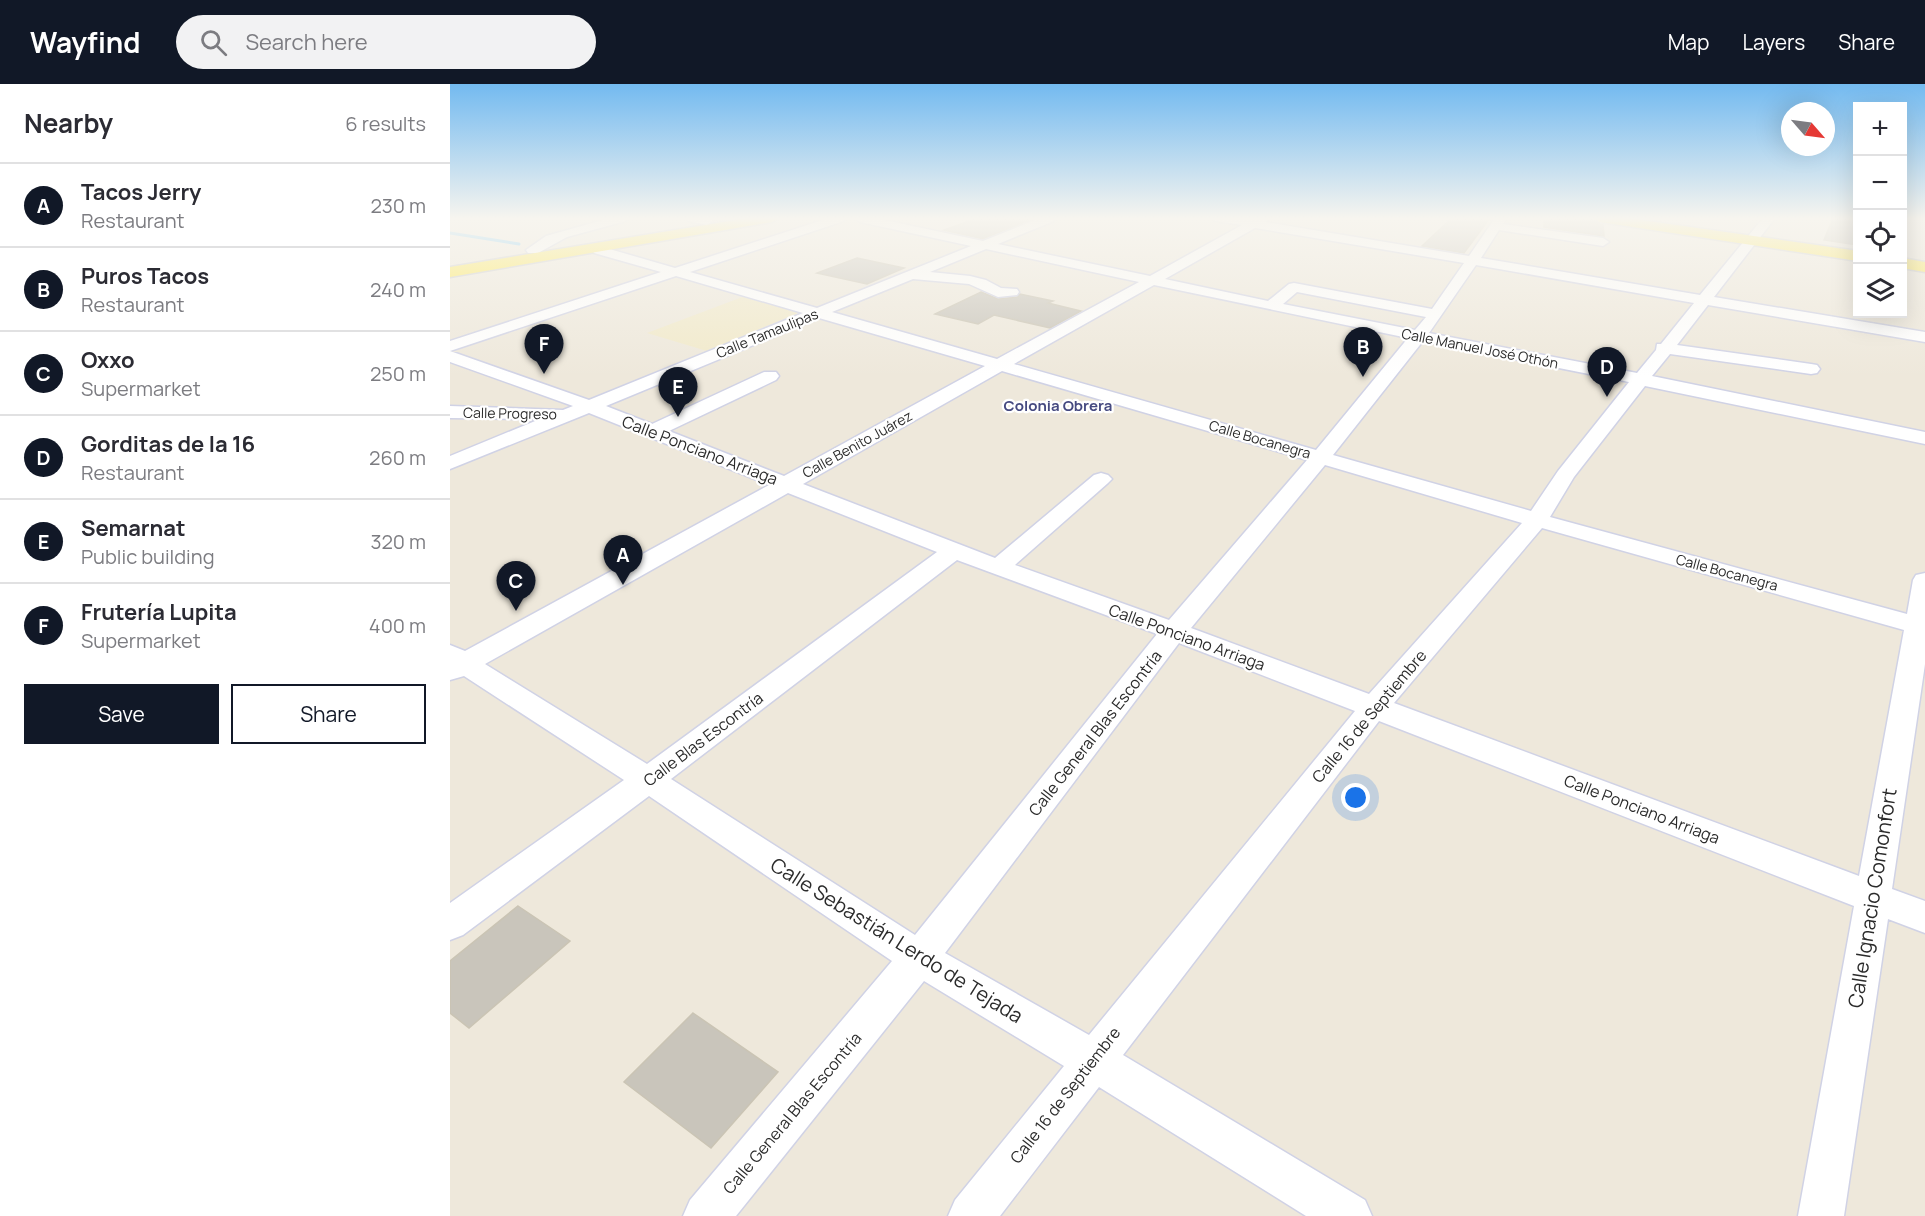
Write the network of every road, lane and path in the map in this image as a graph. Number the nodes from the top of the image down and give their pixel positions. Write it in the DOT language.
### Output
graph roads {
  1 [pos="676,271"];
  2 [pos="916,271"];
  3 [pos="1109,271"];
  4 [pos="1171,271"];
  5 [pos="1465,271"];
  6 [pos="1535,271"];
  7 [pos="1726,271"];
  8 [pos="908,274"];
  9 [pos="1153,281"];
  10 [pos="1012,292"];
  11 [pos="1703,300"];
  12 [pos="1270,306"];
  13 [pos="818,313"];
  14 [pos="1427,325"];
  15 [pos="1925,337"];
  16 [pos="450,346"];
  17 [pos="1663,348"];
  18 [pos="450,356"];
  19 [pos="1002,365"];
  20 [pos="1810,369"];
  21 [pos="770,376"];
  22 [pos="1640,378"];
  23 [pos="579,410"];
  24 [pos="450,412"];
  25 [pos="651,432"];
  26 [pos="1925,438"];
  27 [pos="1321,457"];
  28 [pos="450,463"];
  29 [pos="1101,479"];
  30 [pos="785,484"];
  31 [pos="1537,520"];
  32 [pos="954,551"];
  33 [pos="998,567"];
  34 [pos="1925,580"];
  35 [pos="1921,626"];
  36 [pos="1174,631"];
  37 [pos="455,663"];
  38 [pos="1374,707"];
  39 [pos="648,780"];
  40 [pos="1872,897"];
  41 [pos="1925,917"];
  42 [pos="450,924"];
  43 [pos="919,958"];
  44 [pos="1093,1060"];
  45 [pos="706,1216"];
  46 [pos="971,1216"];
  47 [pos="1349,1216"];
  48 [pos="1821,1216"];
  1 -- 13 [label="street, Calle Bocanegra"];
  1 -- 16 [label="street"];
  2 -- 8 [label="street, Calle Tamaulipas"];
  3 -- 9 [label="street, Calle Manuel José Othón"];
  4 -- 9 [label="street, Calle Benito Juárez"];
  5 -- 14 [label="street, Calle General Blas Escontría"];
  6 -- 11 [label="street"];
  7 -- 11 [label="street, Calle 16 de Septiembre"];
  8 -- 10 [label="street"];
  8 -- 13 [label="street, Calle Tamaulipas"];
  9 -- 12 [label="street, Calle Manuel José Othón"];
  9 -- 19 [label="street, Calle Benito Juárez"];
  11 -- 15 [label="street"];
  11 -- 17 [label="street, Calle 16 de Septiembre"];
  12 -- 14 [label="street, Calle Manuel José Othón"];
  12 -- 14 [label="street"];
  13 -- 19 [label="street, Calle Bocanegra"];
  13 -- 23 [label="street, Calle Tamaulipas"];
  14 -- 22 [label="street, Calle Manuel José Othón"];
  14 -- 27 [label="street, Calle General Blas Escontría"];
  17 -- 20 [label="street"];
  17 -- 22 [label="street, Calle 16 de Septiembre"];
  18 -- 23 [label="street, Calle Ponciano Arriaga"];
  19 -- 27 [label="street, Calle Bocanegra"];
  19 -- 30 [label="street, Calle Benito Juárez"];
  21 -- 25 [label="street"];
  22 -- 26 [label="street, Calle Manuel José Othón"];
  22 -- 31 [label="street, Calle 16 de Septiembre"];
  23 -- 24 [label="street, Calle Progreso"];
  23 -- 25 [label="street, Calle Ponciano Arriaga"];
  23 -- 28 [label="street, Calle Tamaulipas"];
  25 -- 30 [label="street, Calle Ponciano Arriaga"];
  27 -- 31 [label="street, Calle Bocanegra"];
  27 -- 36 [label="street, Calle General Blas Escontría"];
  29 -- 33 [label="street"];
  30 -- 32 [label="street, Calle Ponciano Arriaga"];
  30 -- 37 [label="street, Calle Benito Juárez"];
  31 -- 35 [label="street, Calle Bocanegra"];
  31 -- 38 [label="street, Calle 16 de Septiembre"];
  32 -- 33 [label="street, Calle Ponciano Arriaga"];
  32 -- 39 [label="street, Calle Blas Escontría"];
  33 -- 36 [label="street, Calle Ponciano Arriaga"];
  34 -- 35 [label="street, Calle Ignacio Comonfort"];
  35 -- 40 [label="street, Calle Ignacio Comonfort"];
  36 -- 38 [label="street, Calle Ponciano Arriaga"];
  36 -- 43 [label="street, Calle General Blas Escontría"];
  37 -- 39 [label="street, Calle Sebastián Lerdo de Tejada"];
  38 -- 40 [label="street, Calle Ponciano Arriaga"];
  38 -- 44 [label="street, Calle 16 de Septiembre"];
  39 -- 42 [label="street, Calle Blas Escontría"];
  39 -- 43 [label="street, Calle Sebastián Lerdo de Tejada"];
  40 -- 41 [label="street, Calle Ponciano Arriaga"];
  40 -- 48 [label="street, Calle Ignacio Comonfort"];
  43 -- 44 [label="street, Calle Sebastián Lerdo de Tejada"];
  43 -- 45 [label="street, Calle General Blas Escontría"];
  44 -- 46 [label="street, Calle 16 de Septiembre"];
  44 -- 47 [label="street, Calle Sebastián Lerdo de Tejada"];
}
